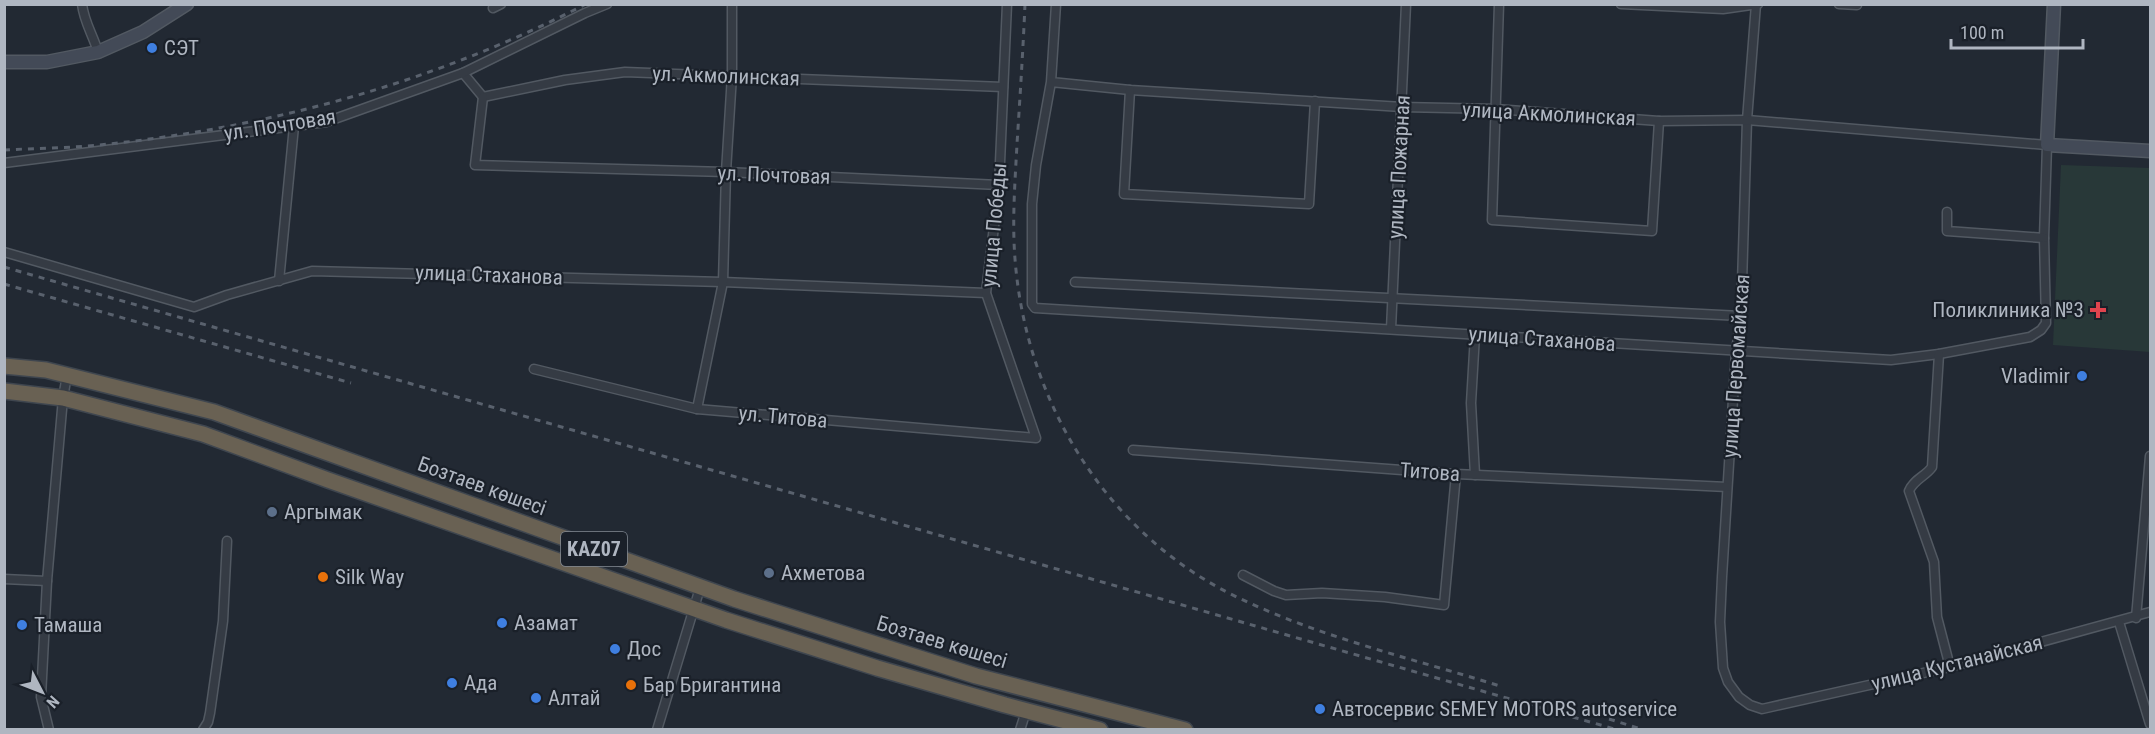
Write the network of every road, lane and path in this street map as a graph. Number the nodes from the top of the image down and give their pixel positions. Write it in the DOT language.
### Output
graph roads {
  1 [pos="82,4"];
  2 [pos="607,4"];
  3 [pos="732,4"];
  4 [pos="1007,4"];
  5 [pos="1056,4"];
  6 [pos="1406,4"];
  7 [pos="1499,4"];
  8 [pos="1621,4"];
  9 [pos="1839,4"];
  10 [pos="2054,4"];
  11 [pos="184,5"];
  12 [pos="1756,5"];
  13 [pos="1857,6"];
  14 [pos="98,51"];
  15 [pos="4,62"];
  16 [pos="463,73"];
  17 [pos="732,75"];
  18 [pos="1051,82"];
  19 [pos="1003,87"];
  20 [pos="1130,90"];
  21 [pos="483,97"];
  22 [pos="1315,101"];
  23 [pos="1402,107"];
  24 [pos="1495,109"];
  25 [pos="1747,120"];
  26 [pos="1659,121"];
  27 [pos="294,126"];
  28 [pos="2047,145"];
  29 [pos="2151,151"];
  30 [pos="4,163"];
  31 [pos="726,172"];
  32 [pos="999,184"];
  33 [pos="1947,212"];
  34 [pos="2044,238"];
  35 [pos="4,252"];
  36 [pos="279,281"];
  37 [pos="723,282"];
  38 [pos="1075,282"];
  39 [pos="986,292"];
  40 [pos="1393,297"];
  41 [pos="1040,308"];
  42 [pos="1741,316"];
  43 [pos="1391,329"];
  44 [pos="1474,335"];
  45 [pos="1736,351"];
  46 [pos="1939,354"];
  47 [pos="4,366"];
  48 [pos="534,369"];
  49 [pos="67,375"];
  50 [pos="4,392"];
  51 [pos="63,398"];
  52 [pos="697,410"];
  53 [pos="1036,438"];
  54 [pos="1133,450"];
  55 [pos="2151,456"];
  56 [pos="1456,474"];
  57 [pos="1475,475"];
  58 [pos="1728,487"];
  59 [pos="227,541"];
  60 [pos="1243,575"];
  61 [pos="4,579"];
  62 [pos="47,581"];
  63 [pos="700,588"];
  64 [pos="693,609"];
  65 [pos="2151,612"];
  66 [pos="2136,618"];
  67 [pos="2119,622"];
  68 [pos="1950,667"];
  69 [pos="1762,709"];
  70 [pos="1026,711"];
  71 [pos="2151,724"];
  72 [pos="49,729"];
  73 [pos="203,729"];
  74 [pos="657,729"];
  75 [pos="1020,729"];
  76 [pos="1100,729"];
  77 [pos="1185,729"];
  1 -- 14 [label="street"];
  2 -- 16 [label="street, ул. Почтовая"];
  3 -- 17 [label="street"];
  4 -- 19 [label="street, улица Победы"];
  5 -- 18 [label="street, улица Победы"];
  6 -- 23 [label="street, улица Пожарная"];
  7 -- 24 [label="street"];
  8 -- 12 [label="street"];
  9 -- 13 [label="street"];
  10 -- 28 [label="street"];
  11 -- 14 [label="street"];
  12 -- 25 [label="street, улица Первомайская"];
  14 -- 15 [label="street"];
  16 -- 21 [label="street"];
  16 -- 27 [label="street, ул. Почтовая"];
  17 -- 19 [label="street, ул. Акмолинская"];
  17 -- 21 [label="street, ул. Акмолинская"];
  17 -- 31 [label="street"];
  18 -- 20 [label="street, улица Акмолинская"];
  18 -- 41 [label="street, улица Победы"];
  19 -- 32 [label="street, улица Победы"];
  20 -- 22 [label="street, улица Акмолинская"];
  20 -- 22 [label="street"];
  21 -- 31 [label="street, ул. Почтовая"];
  22 -- 23 [label="street, улица Акмолинская"];
  23 -- 24 [label="street, улица Акмолинская"];
  23 -- 40 [label="street, улица Пожарная"];
  24 -- 26 [label="street, улица Акмолинская"];
  24 -- 26 [label="street"];
  25 -- 26 [label="street, улица Акмолинская"];
  25 -- 28 [label="street, улица Акмолинская"];
  25 -- 42 [label="street, улица Первомайская"];
  27 -- 30 [label="street, ул. Почтовая"];
  27 -- 36 [label="street"];
  28 -- 29 [label="street"];
  28 -- 34 [label="street"];
  31 -- 32 [label="street, ул. Почтовая"];
  31 -- 37 [label="street"];
  32 -- 39 [label="street, улица Победы"];
  33 -- 34 [label="street"];
  34 -- 46 [label="street, улица Стаханова"];
  35 -- 36 [label="street, улица Стаханова"];
  36 -- 37 [label="street, улица Стаханова"];
  37 -- 39 [label="street, улица Стаханова"];
  37 -- 52 [label="street"];
  38 -- 40 [label="street"];
  39 -- 53 [label="street, улица Победы"];
  40 -- 42 [label="street"];
  40 -- 43 [label="street, улица Пожарная"];
  41 -- 43 [label="street, улица Стаханова"];
  42 -- 45 [label="street, улица Первомайская"];
  43 -- 44 [label="street, улица Стаханова"];
  44 -- 45 [label="street, улица Стаханова"];
  44 -- 57 [label="street"];
  45 -- 46 [label="street, улица Стаханова"];
  45 -- 58 [label="street, улица Первомайская"];
  46 -- 68 [label="street"];
  47 -- 49 [label="highway, Бозтаев көшесі / KAZ07"];
  48 -- 52 [label="street, ул. Титова"];
  49 -- 51 [label="street"];
  49 -- 63 [label="highway, Бозтаев көшесі / KAZ07"];
  50 -- 51 [label="highway, Бозтаев көшесі / KAZ07"];
  51 -- 62 [label="street"];
  51 -- 64 [label="highway, Бозтаев көшесі / KAZ07"];
  52 -- 53 [label="street, ул. Титова"];
  54 -- 56 [label="street, Титова"];
  55 -- 66 [label="street"];
  56 -- 57 [label="street, Титова"];
  56 -- 60 [label="street"];
  57 -- 58 [label="street, Титова"];
  58 -- 69 [label="street, улица Первомайская"];
  59 -- 73 [label="street"];
  61 -- 62 [label="street"];
  62 -- 72 [label="street"];
  63 -- 64 [label="street"];
  63 -- 77 [label="highway, Бозтаев көшесі / KAZ07"];
  64 -- 70 [label="highway, Бозтаев көшесі / KAZ07"];
  64 -- 74 [label="street"];
  65 -- 66 [label="street, улица Кустанайская"];
  66 -- 67 [label="street, улица Кустанайская"];
  67 -- 68 [label="street, улица Кустанайская"];
  67 -- 71 [label="street"];
  68 -- 69 [label="street, улица Кустанайская"];
  70 -- 75 [label="street"];
  70 -- 76 [label="highway, Бозтаев көшесі / KAZ07"];
}
